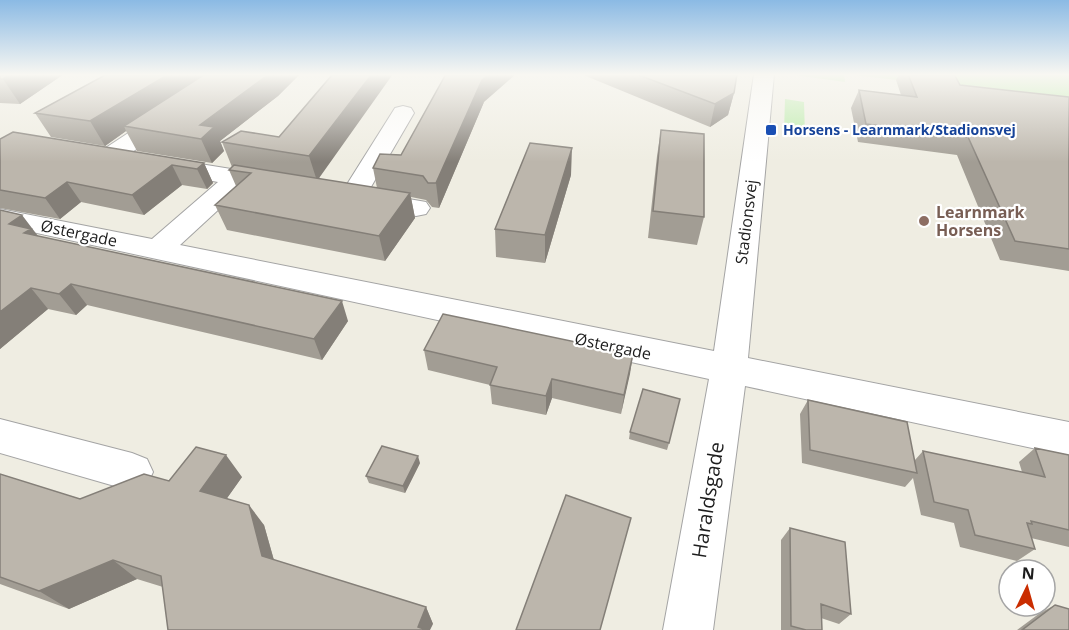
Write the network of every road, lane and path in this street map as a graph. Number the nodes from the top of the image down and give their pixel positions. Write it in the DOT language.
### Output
graph roads {
  1 [pos="761,103"];
  2 [pos="184,106"];
  3 [pos="403,113"];
  4 [pos="238,178"];
  5 [pos="295,188"];
  6 [pos="416,208"];
  7 [pos="0,217"];
  8 [pos="158,249"];
  9 [pos="729,370"];
  10 [pos="0,436"];
  11 [pos="1069,439"];
  12 [pos="132,472"];
  13 [pos="688,630"];
  1 -- 9 [label="street, Stadionsvej"];
  2 -- 4 [label="street"];
  3 -- 6 [label="street"];
  4 -- 5 [label="street"];
  4 -- 8 [label="street"];
  7 -- 8 [label="street, Østergade"];
  8 -- 9 [label="street, Østergade"];
  9 -- 11 [label="street, Østergade"];
  9 -- 13 [label="street, Haraldsgade"];
  10 -- 12 [label="street"];
}
